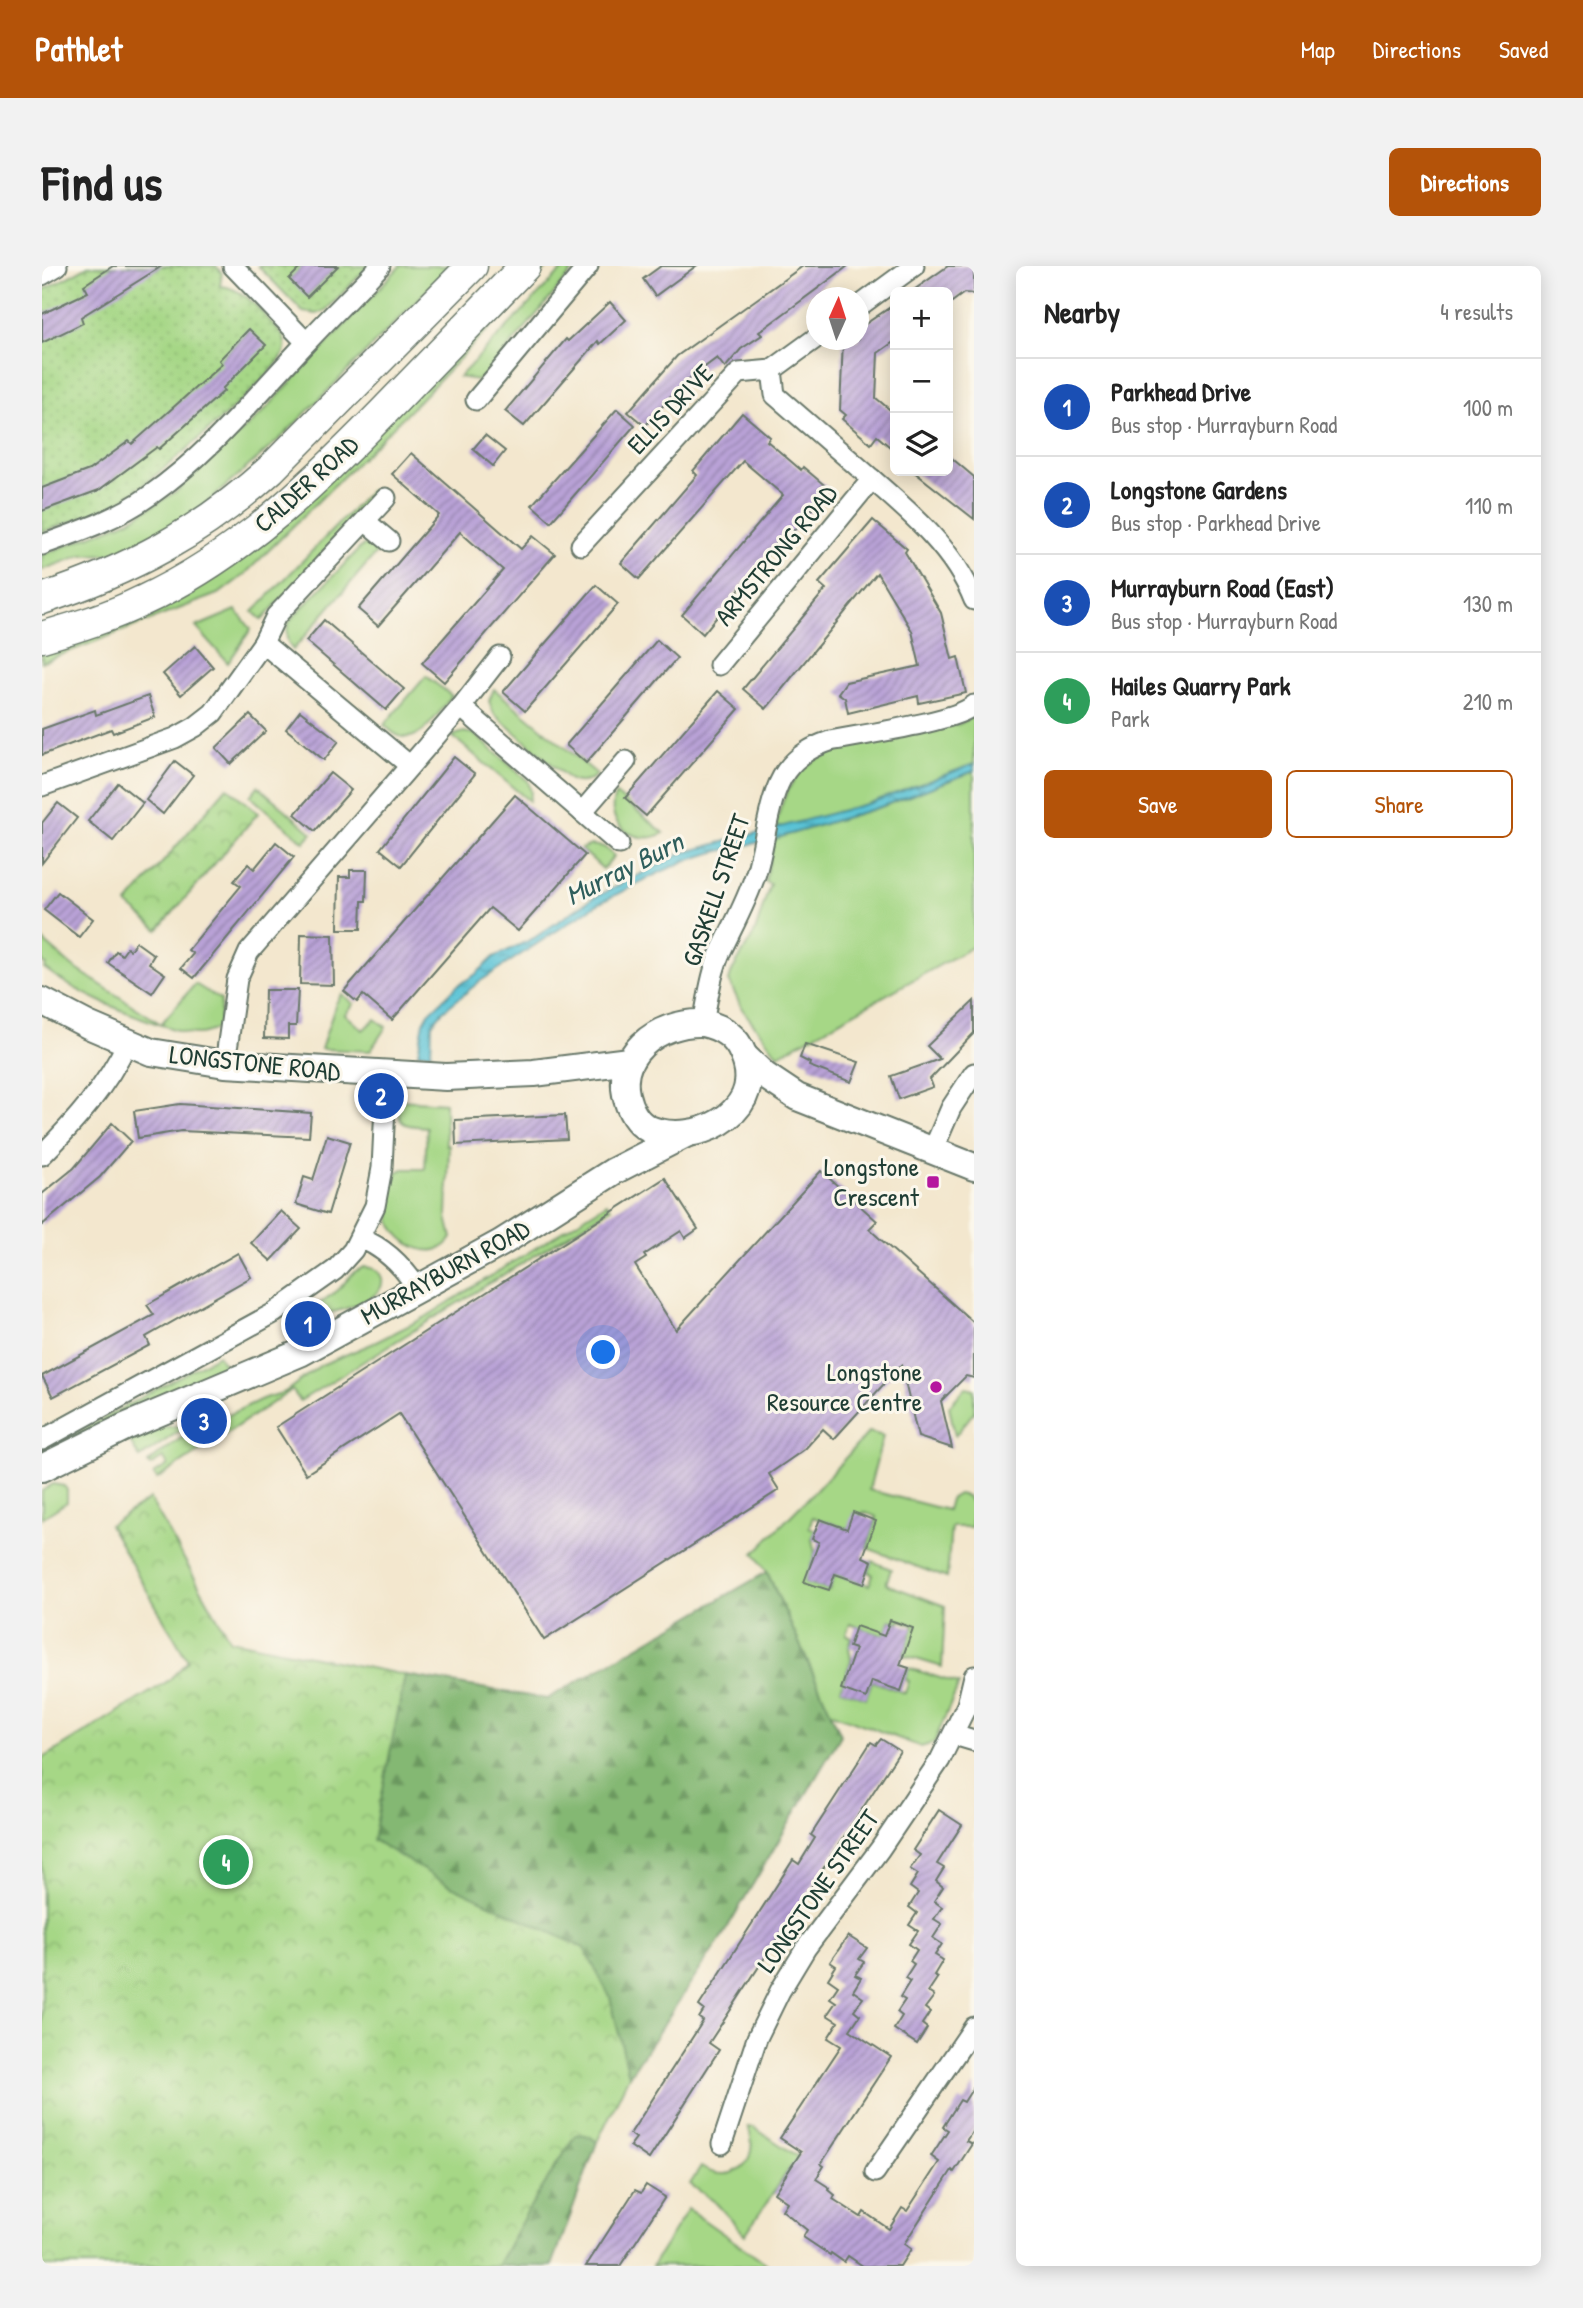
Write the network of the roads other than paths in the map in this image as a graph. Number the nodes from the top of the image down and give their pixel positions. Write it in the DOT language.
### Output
graph roads {
  1 [pos="57,266"];
  2 [pos="233,266"];
  3 [pos="380,266"];
  4 [pos="472,266"];
  5 [pos="525,266"];
  6 [pos="588,266"];
  7 [pos="914,266"];
  8 [pos="42,275"];
  9 [pos="869,300"];
  10 [pos="306,342"];
  11 [pos="806,346"];
  12 [pos="772,370"];
  13 [pos="475,401"];
  14 [pos="872,479"];
  15 [pos="386,498"];
  16 [pos="365,521"];
  17 [pos="389,541"];
  18 [pos="42,545"];
  19 [pos="581,545"];
  20 [pos="42,599"];
  21 [pos="974,600"];
  22 [pos="42,637"];
  23 [pos="263,643"];
  24 [pos="500,657"];
  25 [pos="719,665"];
  26 [pos="974,705"];
  27 [pos="461,707"];
  28 [pos="626,761"];
  29 [pos="409,765"];
  30 [pos="42,786"];
  31 [pos="582,812"];
  32 [pos="619,844"];
  33 [pos="42,1000"];
  34 [pos="704,1023"];
  35 [pos="127,1043"];
  36 [pos="745,1057"];
  37 [pos="629,1061"];
  38 [pos="225,1064"];
  39 [pos="564,1070"];
  40 [pos="974,1073"];
  41 [pos="797,1097"];
  42 [pos="626,1098"];
  43 [pos="742,1101"];
  44 [pos="385,1106"];
  45 [pos="643,1126"];
  46 [pos="686,1134"];
  47 [pos="932,1152"];
  48 [pos="42,1155"];
  49 [pos="974,1167"];
  50 [pos="614,1171"];
  51 [pos="360,1238"];
  52 [pos="417,1288"];
  53 [pos="42,1440"];
  54 [pos="42,1468"];
  55 [pos="974,1676"];
  56 [pos="954,1735"];
  57 [pos="974,1741"];
  58 [pos="974,2027"];
  59 [pos="722,2144"];
  60 [pos="875,2172"];
  1 -- 8 [label="street"];
  2 -- 10 [label="street"];
  3 -- 10 [label="street"];
  4 -- 20 [label="main road, CALDER ROAD"];
  5 -- 22 [label="main road, CALDER ROAD"];
  6 -- 13 [label="street"];
  7 -- 9 [label="street"];
  10 -- 18 [label="street"];
  11 -- 12 [label="street, ELLIS DRIVE"];
  12 -- 14 [label="street"];
  12 -- 19 [label="street, ELLIS DRIVE"];
  14 -- 21 [label="street"];
  14 -- 25 [label="street, ARMSTRONG ROAD"];
  15 -- 16 [label="street"];
  16 -- 17 [label="street"];
  16 -- 23 [label="street"];
  23 -- 29 [label="street"];
  23 -- 30 [label="street"];
  24 -- 27 [label="street"];
  26 -- 34 [label="street, GASKELL STREET"];
  27 -- 29 [label="street"];
  27 -- 31 [label="street"];
  28 -- 31 [label="street"];
  29 -- 38 [label="street"];
  31 -- 32 [label="street"];
  33 -- 35 [label="street, LONGSTONE ROAD"];
  34 -- 36 [label="street"];
  34 -- 37 [label="street"];
  35 -- 38 [label="street, LONGSTONE ROAD"];
  35 -- 48 [label="street"];
  36 -- 41 [label="street"];
  36 -- 43 [label="street"];
  37 -- 39 [label="street, LONGSTONE ROAD"];
  37 -- 42 [label="street"];
  38 -- 39 [label="street, LONGSTONE ROAD"];
  39 -- 42 [label="street, LONGSTONE ROAD"];
  40 -- 47 [label="street"];
  41 -- 43 [label="street"];
  41 -- 47 [label="street"];
  42 -- 45 [label="street"];
  43 -- 46 [label="street"];
  44 -- 51 [label="street"];
  45 -- 46 [label="street"];
  45 -- 50 [label="street, MURRAYBURN ROAD"];
  46 -- 50 [label="street, MURRAYBURN ROAD"];
  47 -- 49 [label="street"];
  50 -- 52 [label="street, MURRAYBURN ROAD"];
  51 -- 52 [label="street"];
  51 -- 53 [label="street"];
  52 -- 54 [label="street, MURRAYBURN ROAD"];
  55 -- 56 [label="street, LONGSTONE STREET"];
  56 -- 57 [label="street"];
  56 -- 59 [label="street, LONGSTONE STREET"];
  58 -- 60 [label="street"];
}
